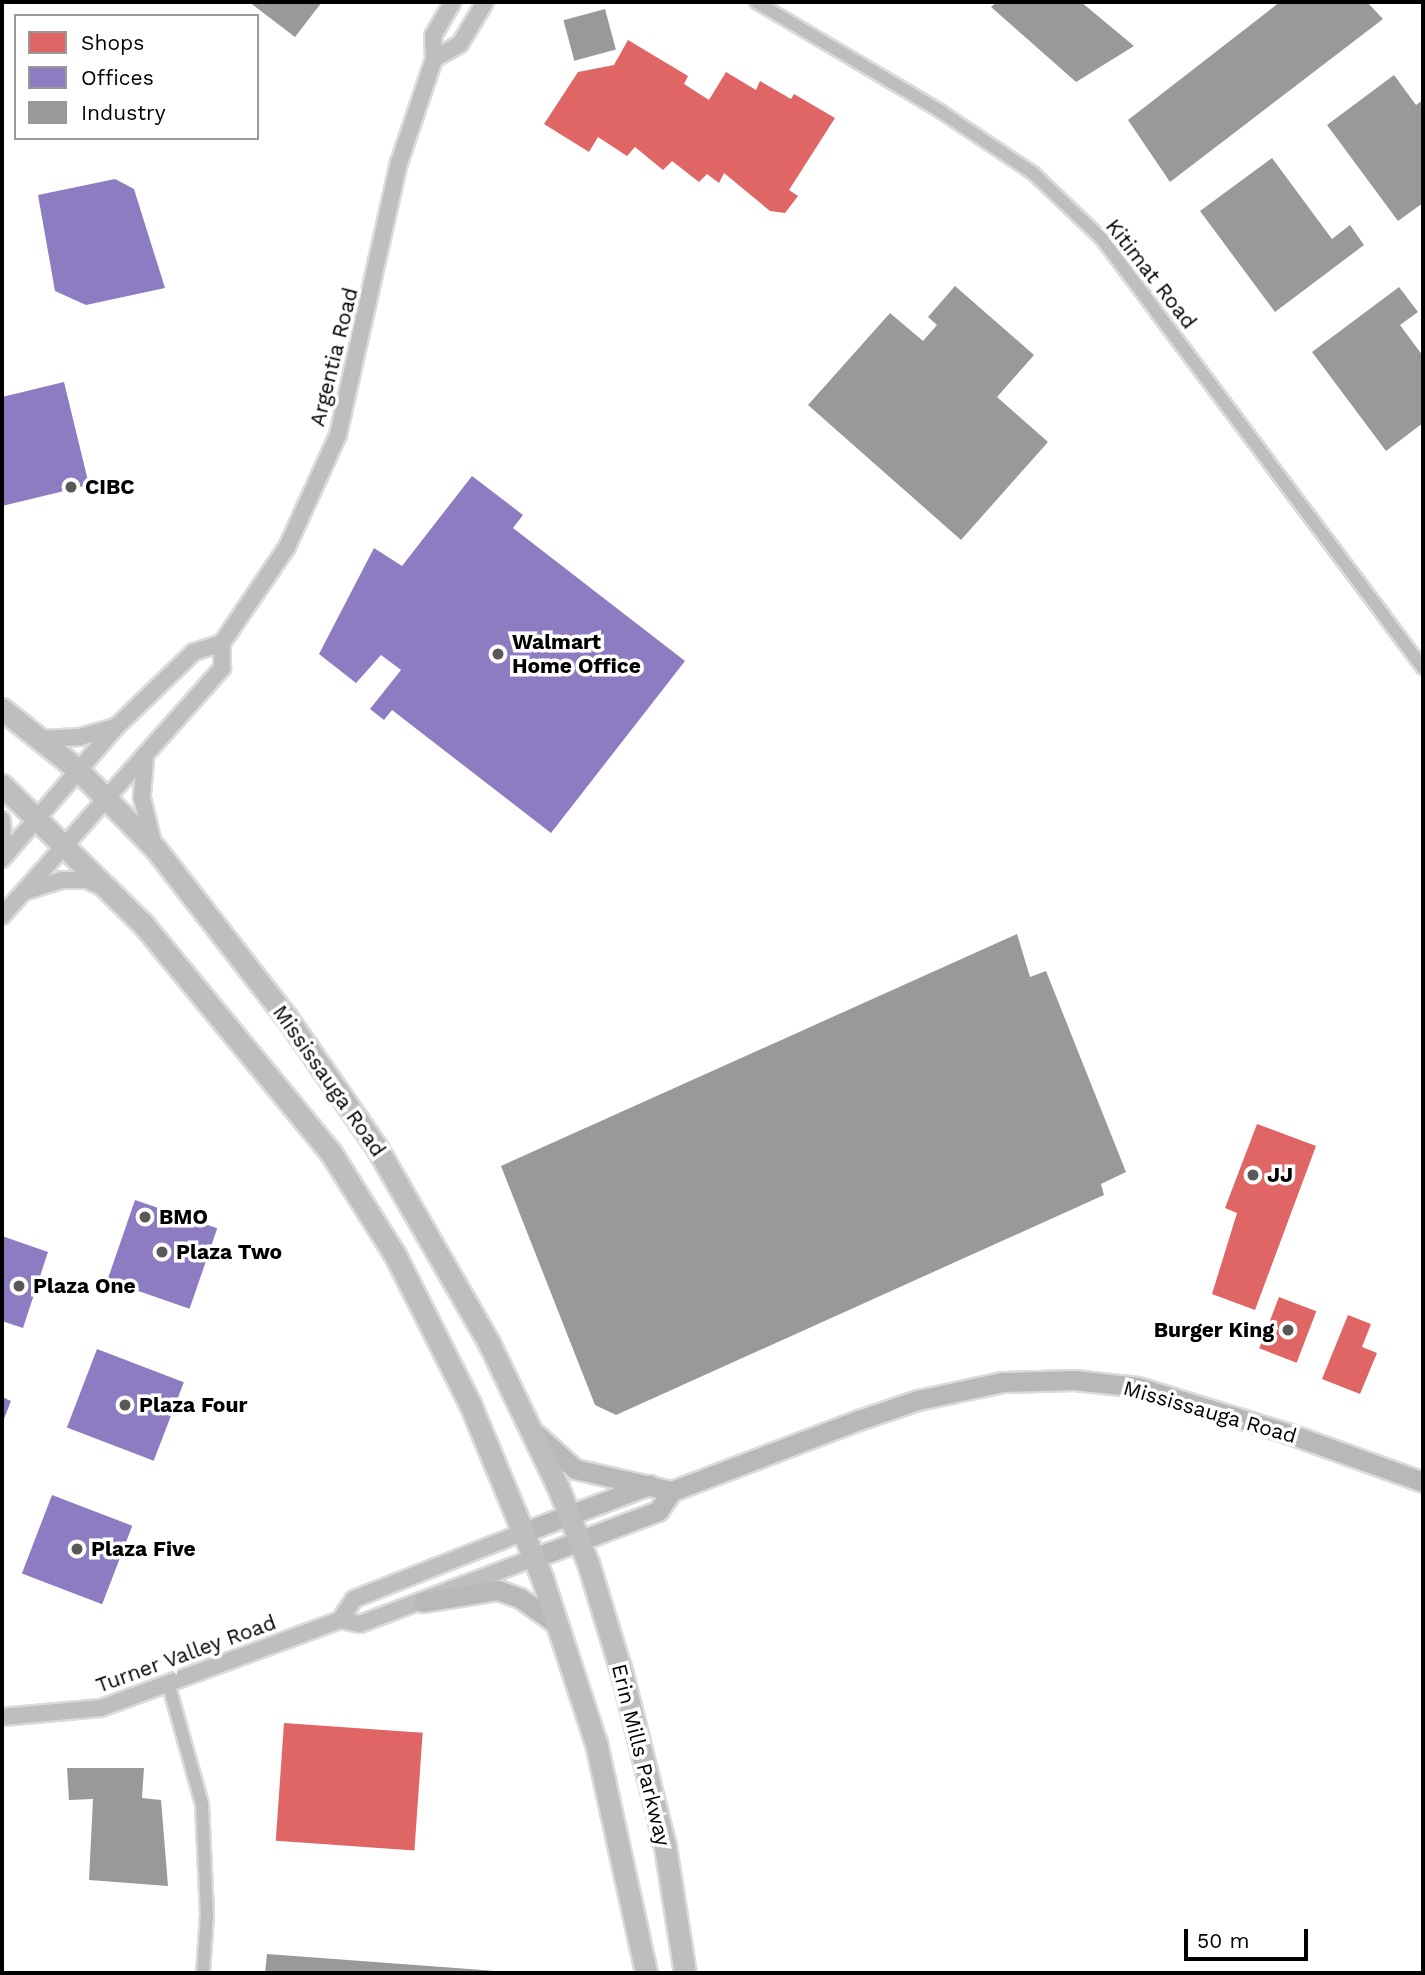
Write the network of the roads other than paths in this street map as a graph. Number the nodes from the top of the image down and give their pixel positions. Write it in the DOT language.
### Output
graph roads {
  1 [pos="453,2"];
  2 [pos="485,2"];
  3 [pos="756,2"];
  4 [pos="434,59"];
  5 [pos="222,643"];
  6 [pos="1423,668"];
  7 [pos="2,709"];
  8 [pos="117,726"];
  9 [pos="41,739"];
  10 [pos="145,760"];
  11 [pos="77,769"];
  12 [pos="2,785"];
  13 [pos="109,800"];
  14 [pos="36,817"];
  15 [pos="2,820"];
  16 [pos="67,845"];
  17 [pos="155,848"];
  18 [pos="3,858"];
  19 [pos="24,892"];
  20 [pos="113,892"];
  21 [pos="2,916"];
  22 [pos="531,1429"];
  23 [pos="1423,1482"];
  24 [pos="649,1485"];
  25 [pos="672,1491"];
  26 [pos="569,1516"];
  27 [pos="524,1532"];
  28 [pos="579,1542"];
  29 [pos="534,1558"];
  30 [pos="423,1602"];
  31 [pos="340,1620"];
  32 [pos="558,1625"];
  33 [pos="169,1686"];
  34 [pos="2,1717"];
  35 [pos="203,1973"];
  36 [pos="646,1973"];
  37 [pos="685,1973"];
  1 -- 4 [label="street, Argentia Road"];
  2 -- 4 [label="street"];
  3 -- 6 [label="street, Kitimat Road"];
  4 -- 5 [label="street, Argentia Road"];
  5 -- 8 [label="street"];
  5 -- 10 [label="street, Argentia Road"];
  7 -- 9 [label="main road, Mississauga Road"];
  8 -- 9 [label="street"];
  8 -- 11 [label="street"];
  9 -- 11 [label="main road, Mississauga Road"];
  10 -- 13 [label="street, Argentia Road"];
  10 -- 17 [label="street"];
  11 -- 13 [label="main road, Mississauga Road"];
  11 -- 14 [label="street"];
  12 -- 14 [label="main road, Mississauga Road"];
  13 -- 16 [label="street, Argentia Road"];
  13 -- 17 [label="main road, Mississauga Road"];
  14 -- 16 [label="main road, Mississauga Road"];
  14 -- 18 [label="street"];
  15 -- 18 [label="street"];
  16 -- 19 [label="street, Argentia Road"];
  16 -- 20 [label="main road, Mississauga Road"];
  17 -- 22 [label="main road, Mississauga Road"];
  19 -- 20 [label="street"];
  19 -- 21 [label="street, Argentia Road"];
  20 -- 27 [label="main road, Mississauga Road"];
  22 -- 24 [label="main road"];
  22 -- 26 [label="main road, Mississauga Road"];
  23 -- 25 [label="main road, Mississauga Road"];
  24 -- 25 [label="main road"];
  24 -- 26 [label="main road"];
  25 -- 28 [label="main road, Mississauga Road"];
  26 -- 27 [label="main road"];
  26 -- 28 [label="main road, Mississauga Road"];
  27 -- 29 [label="main road, Mississauga Road"];
  27 -- 31 [label="street, Turner Valley Road"];
  28 -- 29 [label="main road, Mississauga Road"];
  28 -- 37 [label="main road, Erin Mills Parkway"];
  29 -- 30 [label="street, Turner Valley Road"];
  29 -- 32 [label="main road, Erin Mills Parkway"];
  30 -- 31 [label="street, Turner Valley Road"];
  30 -- 32 [label="main road"];
  31 -- 33 [label="street, Turner Valley Road"];
  32 -- 36 [label="main road, Erin Mills Parkway"];
  33 -- 34 [label="street, Turner Valley Road"];
  33 -- 35 [label="street"];
}
